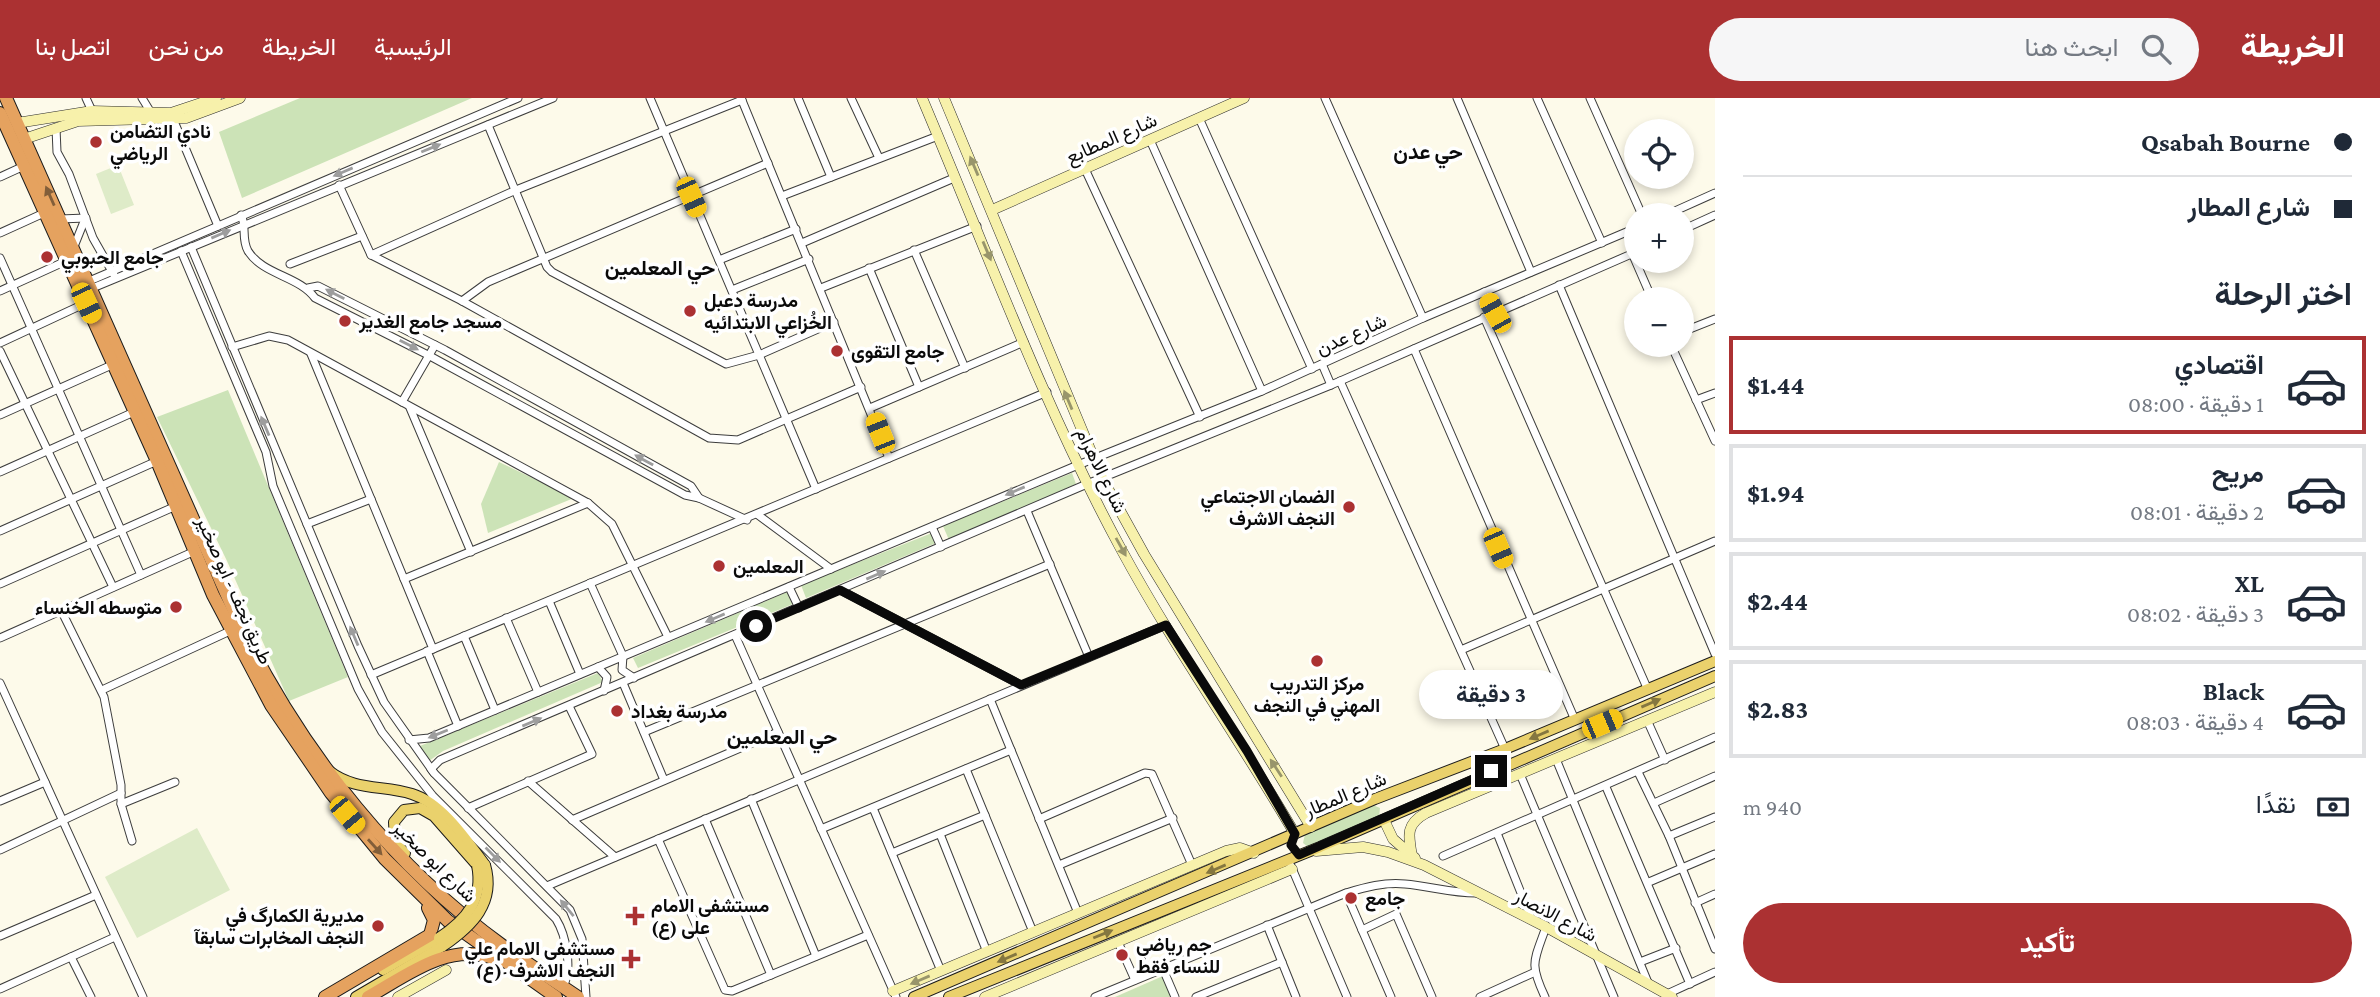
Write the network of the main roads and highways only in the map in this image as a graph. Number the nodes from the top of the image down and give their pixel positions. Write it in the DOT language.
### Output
graph roads {
  1 [pos="6,98"];
  2 [pos="216,98"];
  3 [pos="240,98"];
  4 [pos="922,98"];
  5 [pos="944,98"];
  6 [pos="1238,99"];
  7 [pos="0,115"];
  8 [pos="153,115"];
  9 [pos="172,117"];
  10 [pos="17,123"];
  11 [pos="24,139"];
  12 [pos="992,210"];
  13 [pos="69,255"];
  14 [pos="1013,267"];
  15 [pos="997,274"];
  16 [pos="1020,285"];
  17 [pos="1004,290"];
  18 [pos="219,593"];
  19 [pos="229,616"];
  20 [pos="1715,661"];
  21 [pos="1715,676"];
  22 [pos="1227,688"];
  23 [pos="1715,692"];
  24 [pos="1212,696"];
  25 [pos="1235,702"];
  26 [pos="281,704"];
  27 [pos="1221,711"];
  28 [pos="1602,724"];
  29 [pos="1607,737"];
  30 [pos="324,766"];
  31 [pos="1375,799"];
  32 [pos="1384,820"];
  33 [pos="1311,827"];
  34 [pos="1293,835"];
  35 [pos="1254,853"];
  36 [pos="1412,856"];
  37 [pos="1297,859"];
  38 [pos="481,865"];
  39 [pos="1424,865"];
  40 [pos="411,885"];
  41 [pos="434,887"];
  42 [pos="1052,924"];
  43 [pos="1057,936"];
  44 [pos="441,942"];
  45 [pos="515,968"];
  46 [pos="446,970"];
  47 [pos="1008,973"];
  48 [pos="1015,984"];
  49 [pos="559,992"];
  50 [pos="894,994"];
  51 [pos="1670,996"];
  52 [pos="324,997"];
  53 [pos="335,997"];
  54 [pos="356,997"];
  55 [pos="368,997"];
  56 [pos="398,997"];
  57 [pos="578,997"];
  58 [pos="914,997"];
  59 [pos="949,997"];
  60 [pos="985,997"];
  1 -- 10 [label="highway, طريق نجف - ابو صخير"];
  2 -- 9 [label="main road"];
  3 -- 9 [label="main road"];
  4 -- 15 [label="main road, شارع الاهرام, one-way"];
  12 -- 5 [label="main road, شارع الاهرام, one-way"];
  6 -- 12 [label="main road, شارع المطابع"];
  7 -- 13 [label="highway, طريق نجف - ابو صخير"];
  8 -- 9 [label="main road"];
  8 -- 10 [label="main road"];
  8 -- 11 [label="main road"];
  10 -- 11 [label="highway, طريق نجف - ابو صخير"];
  13 -- 11 [label="highway, طريق نجف - ابو صخير, one-way"];
  12 -- 14 [label="main road, شارع الاهرام"];
  13 -- 18 [label="highway, طريق نجف - ابو صخير"];
  13 -- 18 [label="highway, طريق نجف - ابو صخير"];
  14 -- 15 [label="main road"];
  14 -- 16 [label="main road, شارع الاهرام"];
  15 -- 17 [label="main road, شارع الاهرام"];
  16 -- 17 [label="main road"];
  22 -- 16 [label="main road, شارع الاهرام, one-way"];
  17 -- 24 [label="main road, شارع الاهرام, one-way"];
  18 -- 19 [label="highway, طريق نجف - ابو صخير"];
  19 -- 26 [label="highway, طريق نجف - ابو صخير"];
  19 -- 40 [label="highway, طريق نجف - ابو صخير, one-way"];
  20 -- 31 [label="main road, شارع المطار, one-way"];
  28 -- 21 [label="main road, شارع المطار, one-way"];
  22 -- 24 [label="main road"];
  22 -- 25 [label="main road, شارع الاهرام"];
  23 -- 29 [label="main road"];
  24 -- 27 [label="main road, شارع الاهرام"];
  25 -- 27 [label="main road"];
  33 -- 25 [label="main road, شارع الاهرام, one-way"];
  26 -- 30 [label="highway, شارع ابو صخير"];
  27 -- 34 [label="main road, شارع الاهرام"];
  28 -- 29 [label="main road"];
  28 -- 32 [label="main road, شارع المطار"];
  29 -- 36 [label="main road"];
  30 -- 38 [label="main road"];
  30 -- 41 [label="highway, شارع ابو صخير"];
  31 -- 32 [label="main road"];
  31 -- 33 [label="main road, شارع المطار"];
  32 -- 36 [label="main road, شارع الانصار"];
  32 -- 37 [label="main road, شارع المطار"];
  33 -- 34 [label="main road, شارع المطار"];
  34 -- 35 [label="main road, شارع المطار"];
  34 -- 37 [label="main road"];
  35 -- 42 [label="main road"];
  35 -- 43 [label="main road, شارع المطار, one-way"];
  36 -- 39 [label="main road, شارع الانصار"];
  37 -- 39 [label="main road, شارع الانصار"];
  47 -- 37 [label="main road, شارع المطار, one-way"];
  37 -- 48 [label="main road, شارع الانصار"];
  38 -- 41 [label="main road"];
  38 -- 44 [label="main road, bridge"];
  39 -- 51 [label="main road, شارع الانصار"];
  40 -- 45 [label="highway, طريق نجف - ابو صخير"];
  40 -- 52 [label="highway"];
  41 -- 49 [label="highway, شارع ابو صخير"];
  42 -- 43 [label="main road"];
  42 -- 50 [label="main road, one-way"];
  43 -- 58 [label="main road, شارع المطار, one-way"];
  44 -- 53 [label="main road"];
  44 -- 54 [label="main road"];
  45 -- 49 [label="highway, طريق نجف - ابو صخير"];
  45 -- 55 [label="highway"];
  46 -- 56 [label="main road"];
  47 -- 48 [label="main road"];
  47 -- 59 [label="main road, شارع المطار"];
  48 -- 60 [label="main road, شارع الانصار"];
  49 -- 57 [label="highway, شارع ابو صخير"];
}
